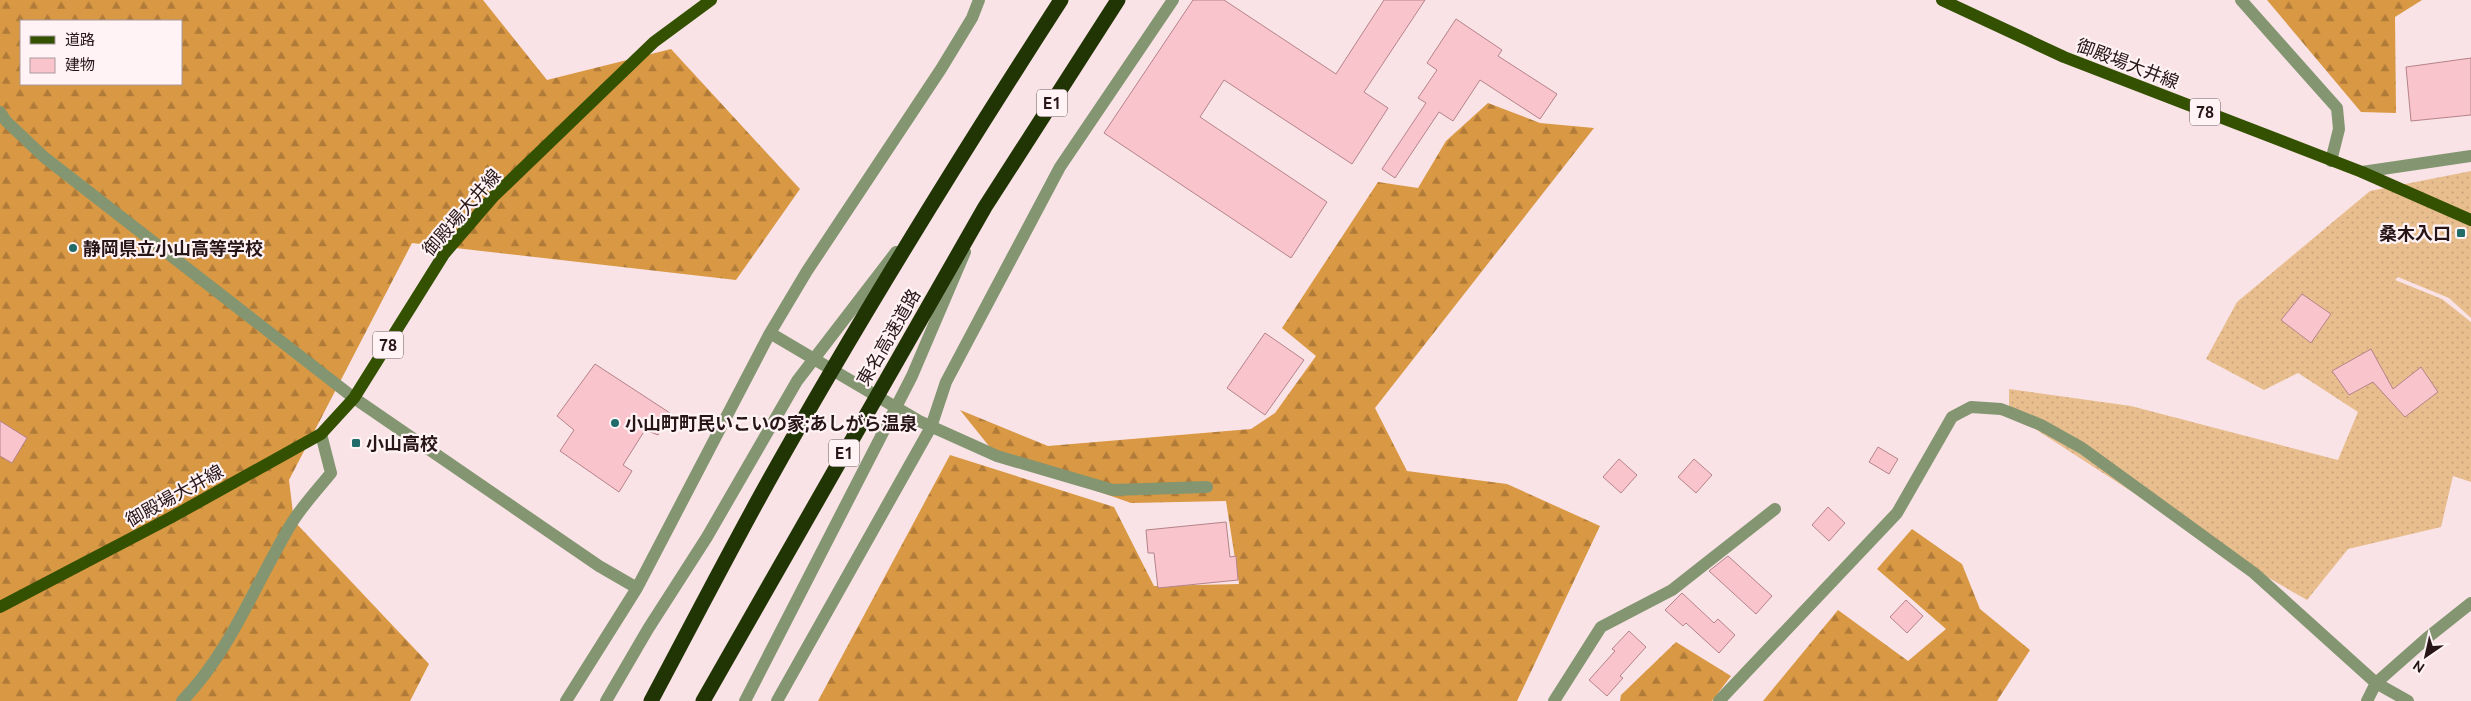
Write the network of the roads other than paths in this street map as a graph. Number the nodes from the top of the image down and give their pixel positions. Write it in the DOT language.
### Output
graph roads {
  1 [pos="711,0"];
  2 [pos="979,0"];
  3 [pos="1061,0"];
  4 [pos="1118,0"];
  5 [pos="1173,0"];
  6 [pos="1942,0"];
  7 [pos="2241,0"];
  8 [pos="0,112"];
  9 [pos="2471,156"];
  10 [pos="2331,161"];
  11 [pos="2362,172"];
  12 [pos="985,206"];
  13 [pos="926,212"];
  14 [pos="2471,220"];
  15 [pos="770,334"];
  16 [pos="354,398"];
  17 [pos="931,427"];
  18 [pos="320,434"];
  19 [pos="1206,487"];
  20 [pos="1775,509"];
  21 [pos="637,588"];
  22 [pos="2471,603"];
  23 [pos="0,607"];
  24 [pos="2376,683"];
  25 [pos="182,701"];
  26 [pos="566,701"];
  27 [pos="606,701"];
  28 [pos="651,701"];
  29 [pos="703,701"];
  30 [pos="745,701"];
  31 [pos="777,701"];
  32 [pos="1554,701"];
  33 [pos="1719,701"];
  34 [pos="2367,701"];
  35 [pos="2408,701"];
  1 -- 16 [label="main road, 御殿場大井線 / 78"];
  2 -- 15 [label="street"];
  3 -- 13 [label="highway, 東名高速道路"];
  4 -- 12 [label="highway, 東名高速道路 / E1"];
  5 -- 17 [label="street"];
  6 -- 10 [label="main road, 御殿場大井線 / 78"];
  7 -- 10 [label="street"];
  8 -- 16 [label="street"];
  9 -- 11 [label="street"];
  10 -- 11 [label="main road, 御殿場大井線 / 78"];
  11 -- 14 [label="main road, 御殿場大井線 / 78"];
  12 -- 29 [label="highway, 東名高速道路 / E1"];
  12 -- 30 [label="street"];
  13 -- 27 [label="street"];
  13 -- 28 [label="highway, 東名高速道路"];
  15 -- 17 [label="street"];
  15 -- 21 [label="street"];
  16 -- 18 [label="main road, 御殿場大井線 / 78"];
  16 -- 21 [label="street"];
  17 -- 19 [label="street"];
  17 -- 31 [label="street"];
  18 -- 23 [label="main road, 御殿場大井線 / 78"];
  18 -- 25 [label="street"];
  20 -- 32 [label="street"];
  21 -- 26 [label="street"];
  22 -- 24 [label="street"];
  24 -- 33 [label="street"];
  24 -- 34 [label="street"];
  24 -- 35 [label="street"];
}
